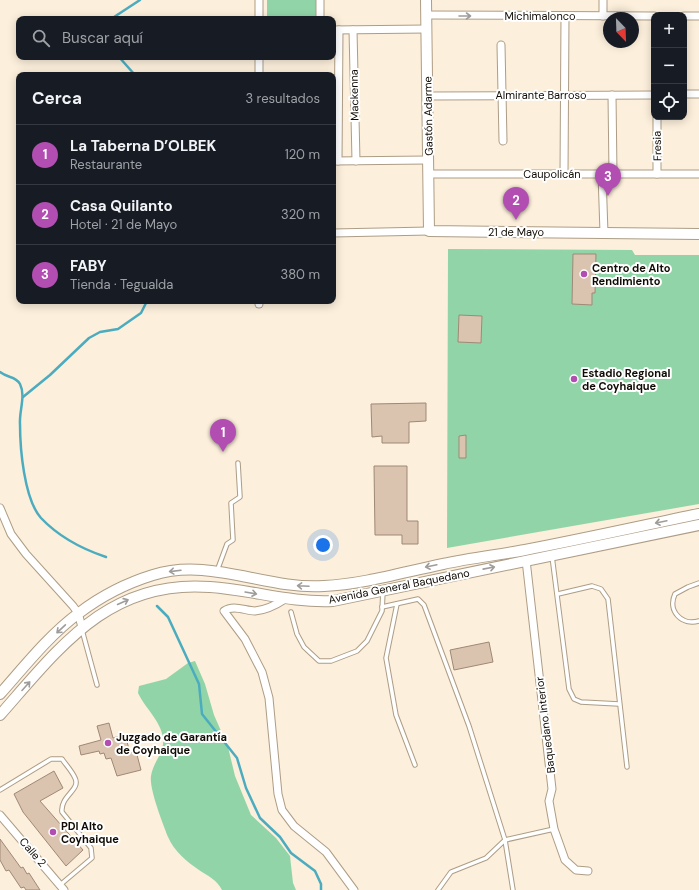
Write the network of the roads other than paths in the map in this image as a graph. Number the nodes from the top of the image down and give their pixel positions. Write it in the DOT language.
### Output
graph roads {
  1 [pos="259,0"];
  2 [pos="320,0"];
  3 [pos="426,0"];
  4 [pos="603,0"];
  5 [pos="603,12"];
  6 [pos="259,16"];
  7 [pos="320,16"];
  8 [pos="426,16"];
  9 [pos="565,16"];
  10 [pos="603,16"];
  11 [pos="639,16"];
  12 [pos="651,16"];
  13 [pos="687,16"];
  14 [pos="699,16"];
  15 [pos="427,29"];
  16 [pos="336,30"];
  17 [pos="353,30"];
  18 [pos="501,45"];
  19 [pos="259,60"];
  20 [pos="336,60"];
  21 [pos="259,72"];
  22 [pos="336,72"];
  23 [pos="687,94"];
  24 [pos="699,94"];
  25 [pos="565,95"];
  26 [pos="612,95"];
  27 [pos="651,95"];
  28 [pos="428,96"];
  29 [pos="502,96"];
  30 [pos="657,120"];
  31 [pos="503,141"];
  32 [pos="356,160"];
  33 [pos="428,160"];
  34 [pos="336,161"];
  35 [pos="428,174"];
  36 [pos="564,174"];
  37 [pos="602,174"];
  38 [pos="613,174"];
  39 [pos="657,174"];
  40 [pos="699,174"];
  41 [pos="429,231"];
  42 [pos="336,233"];
  43 [pos="604,233"];
  44 [pos="699,234"];
  45 [pos="238,463"];
  46 [pos="0,508"];
  47 [pos="699,514"];
  48 [pos="699,525"];
  49 [pos="552,555"];
  50 [pos="526,560"];
  51 [pos="217,571"];
  52 [pos="699,583"];
  53 [pos="383,590"];
  54 [pos="558,594"];
  55 [pos="285,599"];
  56 [pos="397,604"];
  57 [pos="382,607"];
  58 [pos="291,612"];
  59 [pos="78,613"];
  60 [pos="699,621"];
  61 [pos="82,627"];
  62 [pos="98,685"];
  63 [pos="0,694"];
  64 [pos="619,704"];
  65 [pos="0,715"];
  66 [pos="415,765"];
  67 [pos="627,767"];
  68 [pos="0,790"];
  69 [pos="0,815"];
  70 [pos="554,829"];
  71 [pos="505,840"];
  72 [pos="588,871"];
  73 [pos="62,887"];
  74 [pos="354,890"];
  75 [pos="438,890"];
  76 [pos="513,890"];
  1 -- 6 [label="street"];
  2 -- 7 [label="street"];
  3 -- 8 [label="main road, Gastón Adarme"];
  4 -- 5 [label="street"];
  8 -- 9 [label="street, Michimalonco, one-way"];
  8 -- 15 [label="main road, Gastón Adarme"];
  9 -- 10 [label="street, Michimalonco"];
  9 -- 25 [label="street"];
  11 -- 12 [label="street, Michimalonco"];
  13 -- 14 [label="street"];
  15 -- 17 [label="street"];
  15 -- 28 [label="main road, Gastón Adarme"];
  16 -- 17 [label="street"];
  17 -- 32 [label="street, Mackenna"];
  18 -- 29 [label="street"];
  19 -- 21 [label="street"];
  20 -- 22 [label="street, Mackenna"];
  23 -- 24 [label="street"];
  25 -- 26 [label="street, Almirante Barroso"];
  25 -- 29 [label="street, Almirante Barroso"];
  25 -- 36 [label="street"];
  26 -- 27 [label="street, Almirante Barroso"];
  26 -- 38 [label="street"];
  28 -- 29 [label="street, Almirante Barroso"];
  28 -- 33 [label="main road, Gastón Adarme"];
  29 -- 31 [label="street"];
  30 -- 39 [label="street, Fresia"];
  32 -- 33 [label="street"];
  32 -- 34 [label="street"];
  33 -- 35 [label="main road, Gastón Adarme"];
  35 -- 36 [label="street, Caupolicán"];
  35 -- 41 [label="main road, Gastón Adarme"];
  36 -- 37 [label="street, Caupolicán"];
  37 -- 38 [label="street, Caupolicán"];
  37 -- 43 [label="street"];
  38 -- 39 [label="street, Caupolicán"];
  39 -- 40 [label="street, Caupolicán"];
  41 -- 42 [label="street, 21 de Mayo"];
  41 -- 43 [label="main road, 21 de Mayo"];
  43 -- 44 [label="main road, 21 de Mayo"];
  45 -- 51 [label="lane"];
  46 -- 59 [label="street"];
  47 -- 51 [label="main road, Avenida General Baquedano, one-way"];
  48 -- 49 [label="main road, Avenida General Baquedano"];
  49 -- 50 [label="main road, Avenida General Baquedano"];
  49 -- 54 [label="lane"];
  53 -- 50 [label="main road, Avenida General Baquedano, one-way"];
  50 -- 70 [label="street, Baquedano Interior"];
  51 -- 59 [label="main road, Avenida General Baquedano, one-way"];
  52 -- 60 [label="lane"];
  53 -- 55 [label="main road, Avenida General Baquedano"];
  53 -- 57 [label="lane"];
  54 -- 64 [label="lane"];
  54 -- 64 [label="lane"];
  61 -- 55 [label="main road, Avenida General Baquedano, one-way"];
  55 -- 74 [label="street"];
  56 -- 57 [label="lane"];
  56 -- 66 [label="lane"];
  56 -- 71 [label="lane"];
  57 -- 58 [label="lane"];
  59 -- 61 [label="street"];
  59 -- 63 [label="main road, Avenida General Baquedano, one-way"];
  61 -- 62 [label="lane"];
  65 -- 61 [label="main road, Avenida General Baquedano, one-way"];
  64 -- 67 [label="lane"];
  68 -- 73 [label="lane"];
  69 -- 73 [label="street, Calle 2"];
  70 -- 71 [label="lane"];
  70 -- 72 [label="street, Baquedano Interior"];
  71 -- 75 [label="lane"];
  71 -- 76 [label="lane"];
}
